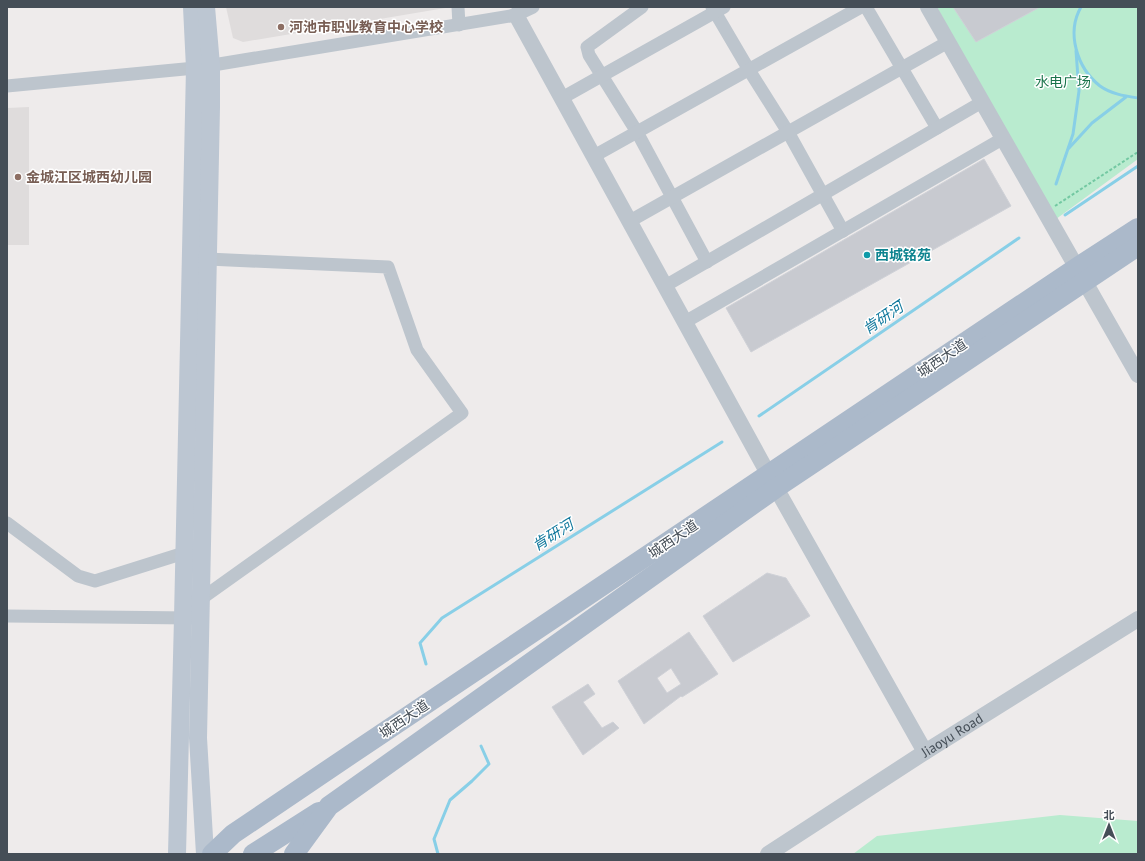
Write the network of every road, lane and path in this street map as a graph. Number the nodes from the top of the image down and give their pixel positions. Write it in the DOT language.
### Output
graph roads {
  1 [pos="192,7"];
  2 [pos="206,7"];
  3 [pos="458,7"];
  4 [pos="533,7"];
  5 [pos="642,7"];
  6 [pos="862,7"];
  7 [pos="866,7"];
  8 [pos="928,7"];
  9 [pos="717,9"];
  10 [pos="516,15"];
  11 [pos="459,25"];
  12 [pos="948,42"];
  13 [pos="203,66"];
  14 [pos="901,68"];
  15 [pos="749,70"];
  16 [pos="603,75"];
  17 [pos="7,86"];
  18 [pos="562,98"];
  19 [pos="982,102"];
  20 [pos="937,128"];
  21 [pos="637,132"];
  22 [pos="788,132"];
  23 [pos="1002,139"];
  24 [pos="1138,152"];
  25 [pos="594,156"];
  26 [pos="823,194"];
  27 [pos="673,197"];
  28 [pos="1044,212"];
  29 [pos="630,221"];
  30 [pos="1138,228"];
  31 [pos="843,231"];
  32 [pos="1138,246"];
  33 [pos="208,259"];
  34 [pos="708,262"];
  35 [pos="1080,275"];
  36 [pos="666,286"];
  37 [pos="685,322"];
  38 [pos="1138,375"];
  39 [pos="773,481"];
  40 [pos="7,523"];
  41 [pos="184,553"];
  42 [pos="201,599"];
  43 [pos="7,616"];
  44 [pos="192,618"];
  45 [pos="1138,619"];
  46 [pos="925,752"];
  47 [pos="329,806"];
  48 [pos="176,854"];
  49 [pos="205,854"];
  50 [pos="212,854"];
  51 [pos="253,854"];
  52 [pos="294,854"];
  53 [pos="768,854"];
  1 -- 13 [label="main road"];
  2 -- 13 [label="main road"];
  3 -- 11 [label="street"];
  4 -- 10 [label="street"];
  5 -- 16 [label="street"];
  6 -- 15 [label="street"];
  7 -- 14 [label="street"];
  8 -- 12 [label="street"];
  9 -- 15 [label="street"];
  9 -- 16 [label="street"];
  10 -- 11 [label="street"];
  10 -- 18 [label="street"];
  11 -- 13 [label="street"];
  12 -- 14 [label="street"];
  12 -- 19 [label="street"];
  13 -- 17 [label="street"];
  13 -- 33 [label="main road"];
  13 -- 41 [label="main road"];
  14 -- 20 [label="street"];
  14 -- 22 [label="street"];
  15 -- 21 [label="street"];
  15 -- 22 [label="street"];
  16 -- 18 [label="street"];
  16 -- 21 [label="street"];
  18 -- 25 [label="street"];
  19 -- 20 [label="street"];
  19 -- 23 [label="street"];
  20 -- 26 [label="street"];
  21 -- 25 [label="street"];
  21 -- 27 [label="street"];
  22 -- 26 [label="street"];
  22 -- 27 [label="street"];
  23 -- 28 [label="street"];
  23 -- 31 [label="street"];
  24 -- 28 [label="path"];
  25 -- 29 [label="street"];
  26 -- 31 [label="street"];
  26 -- 34 [label="street"];
  27 -- 29 [label="street"];
  27 -- 34 [label="street"];
  28 -- 35 [label="street"];
  29 -- 36 [label="street"];
  30 -- 35 [label="main road, 城西大道"];
  31 -- 37 [label="street"];
  32 -- 35 [label="main road, 城西大道"];
  33 -- 42 [label="main road"];
  33 -- 42 [label="street"];
  34 -- 36 [label="street"];
  35 -- 38 [label="street"];
  35 -- 39 [label="main road, 城西大道"];
  36 -- 37 [label="street"];
  37 -- 39 [label="street"];
  39 -- 46 [label="street"];
  39 -- 47 [label="main road, 城西大道"];
  39 -- 50 [label="main road, 城西大道"];
  40 -- 41 [label="street"];
  41 -- 44 [label="main road"];
  42 -- 44 [label="main road"];
  43 -- 44 [label="street"];
  44 -- 48 [label="main road"];
  44 -- 49 [label="main road"];
  45 -- 46 [label="street, Jiaoyu Road"];
  46 -- 53 [label="street, Jiaoyu Road"];
  47 -- 51 [label="main road"];
  47 -- 52 [label="main road, 城西大道"];
}
